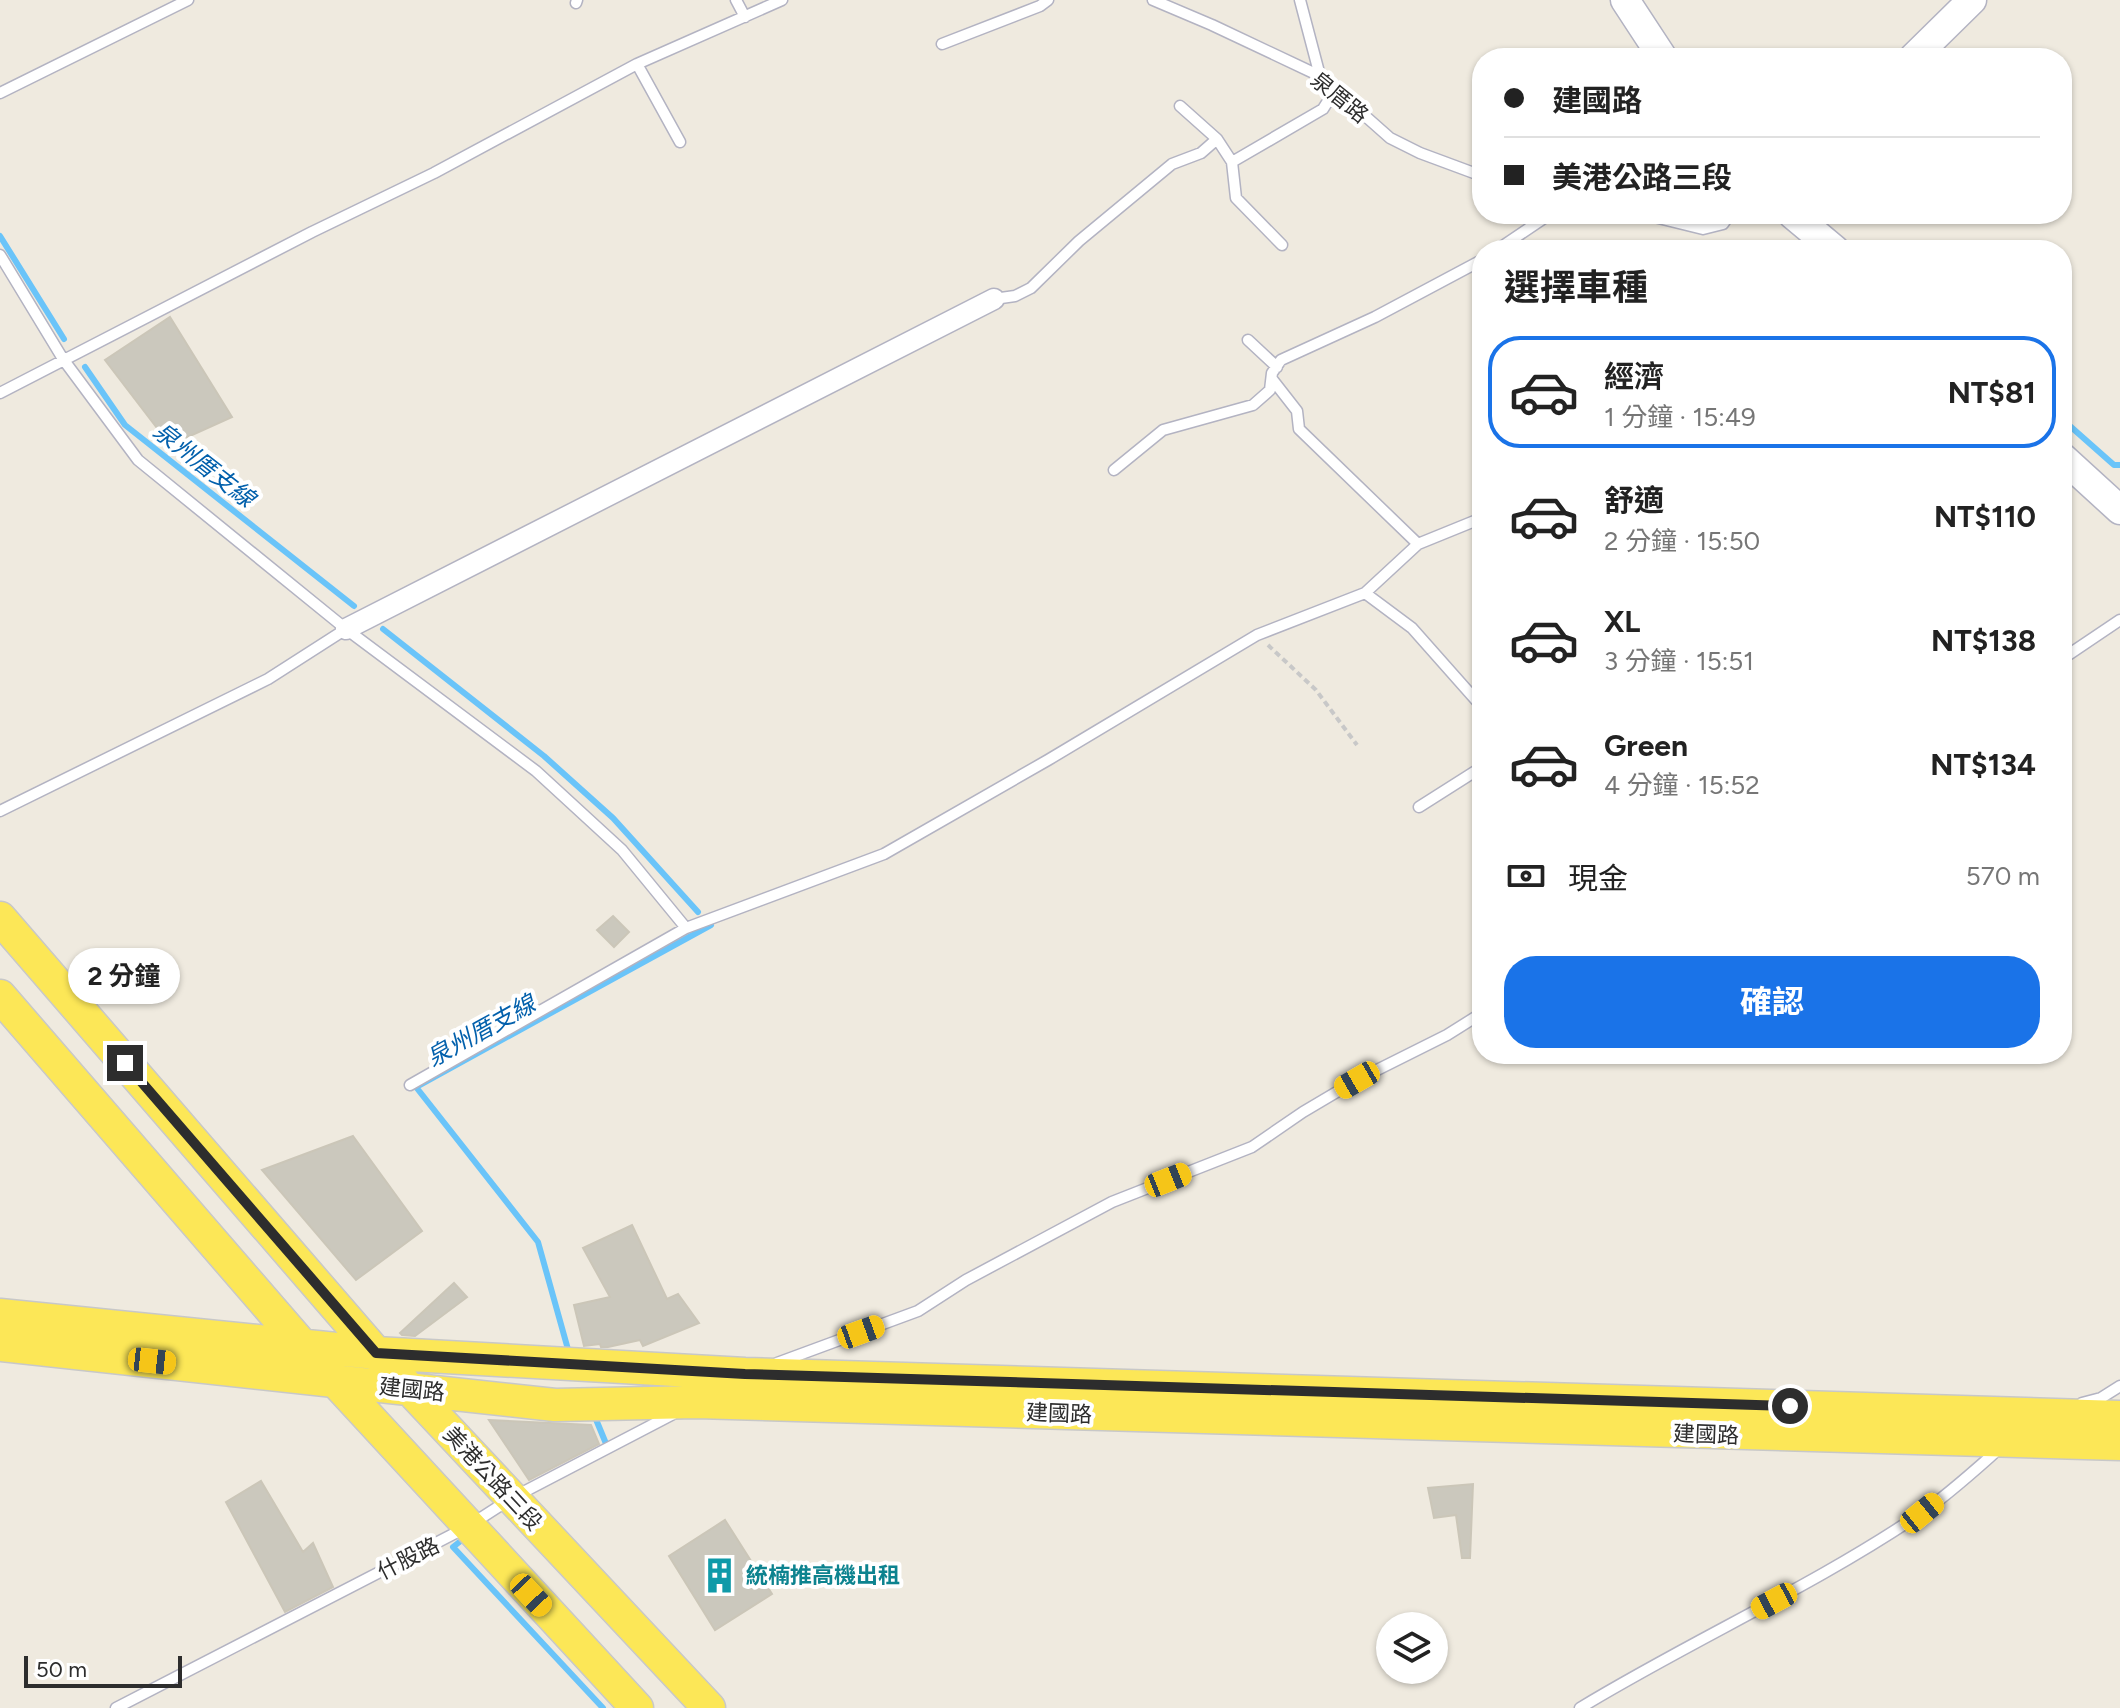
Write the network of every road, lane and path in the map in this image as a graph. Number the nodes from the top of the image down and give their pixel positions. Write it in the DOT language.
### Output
graph roads {
  1 [pos="188,0"];
  2 [pos="736,0"];
  3 [pos="782,0"];
  4 [pos="1048,0"];
  5 [pos="1153,0"];
  6 [pos="1300,0"];
  7 [pos="1625,0"];
  8 [pos="1972,0"];
  9 [pos="745,17"];
  10 [pos="942,44"];
  11 [pos="1656,48"];
  12 [pos="1923,48"];
  13 [pos="637,64"];
  14 [pos="1320,76"];
  15 [pos="0,93"];
  16 [pos="1180,106"];
  17 [pos="1217,139"];
  18 [pos="680,142"];
  19 [pos="1232,162"];
  20 [pos="1472,172"];
  21 [pos="1535,224"];
  22 [pos="1683,224"];
  23 [pos="1723,224"];
  24 [pos="1804,224"];
  25 [pos="1512,240"];
  26 [pos="1823,240"];
  27 [pos="1282,245"];
  28 [pos="0,255"];
  29 [pos="1472,265"];
  30 [pos="994,299"];
  31 [pos="1248,340"];
  32 [pos="63,359"];
  33 [pos="1277,367"];
  34 [pos="1272,379"];
  35 [pos="0,393"];
  36 [pos="2072,466"];
  37 [pos="1114,470"];
  38 [pos="2120,510"];
  39 [pos="1472,522"];
  40 [pos="1418,544"];
  41 [pos="1365,593"];
  42 [pos="2120,620"];
  43 [pos="346,629"];
  44 [pos="1257,635"];
  45 [pos="2072,652"];
  46 [pos="1472,696"];
  47 [pos="1357,745"];
  48 [pos="1472,773"];
  49 [pos="1419,807"];
  50 [pos="0,811"];
  51 [pos="0,918"];
  52 [pos="686,928"];
  53 [pos="0,996"];
  54 [pos="1472,1018"];
  55 [pos="410,1085"];
  56 [pos="0,1315"];
  57 [pos="301,1344"];
  58 [pos="0,1345"];
  59 [pos="376,1353"];
  60 [pos="745,1374"];
  61 [pos="333,1381"];
  62 [pos="2120,1386"];
  63 [pos="408,1388"];
  64 [pos="697,1402"];
  65 [pos="2120,1417"];
  66 [pos="2024,1428"];
  67 [pos="2120,1444"];
  68 [pos="512,1498"];
  69 [pos="467,1527"];
  70 [pos="116,1708"];
  71 [pos="637,1708"];
  72 [pos="709,1708"];
  73 [pos="1580,1708"];
  1 -- 15 [label="lane"];
  2 -- 9 [label="lane"];
  3 -- 9 [label="lane"];
  4 -- 10 [label="lane"];
  5 -- 14 [label="lane, 泉厝路"];
  6 -- 14 [label="lane"];
  7 -- 11 [label="street"];
  8 -- 12 [label="street"];
  9 -- 13 [label="lane"];
  13 -- 18 [label="lane"];
  13 -- 32 [label="lane"];
  14 -- 19 [label="lane"];
  14 -- 20 [label="lane, 泉厝路"];
  16 -- 17 [label="lane"];
  17 -- 19 [label="lane"];
  17 -- 30 [label="lane"];
  19 -- 27 [label="lane"];
  21 -- 25 [label="lane"];
  22 -- 23 [label="lane"];
  24 -- 26 [label="street"];
  28 -- 32 [label="lane"];
  29 -- 33 [label="lane"];
  30 -- 43 [label="street"];
  31 -- 33 [label="lane"];
  32 -- 35 [label="lane"];
  32 -- 43 [label="lane"];
  33 -- 34 [label="lane"];
  34 -- 37 [label="lane"];
  34 -- 40 [label="lane"];
  36 -- 38 [label="street"];
  39 -- 40 [label="lane"];
  40 -- 41 [label="lane"];
  41 -- 44 [label="lane"];
  41 -- 46 [label="lane"];
  42 -- 45 [label="lane"];
  43 -- 50 [label="lane"];
  43 -- 52 [label="lane"];
  44 -- 47 [label="path"];
  44 -- 52 [label="lane"];
  48 -- 49 [label="lane"];
  51 -- 59 [label="main road, 美港公路三段"];
  52 -- 55 [label="lane"];
  53 -- 57 [label="main road"];
  54 -- 60 [label="lane, 什股路"];
  56 -- 57 [label="main road, 建國路"];
  57 -- 59 [label="main road, 建國路"];
  57 -- 61 [label="main road"];
  58 -- 61 [label="main road, 建國路"];
  59 -- 60 [label="main road, 建國路"];
  59 -- 63 [label="main road, 美港公路三段"];
  60 -- 64 [label="lane, 什股路"];
  60 -- 66 [label="main road, 建國路"];
  61 -- 63 [label="main road, 建國路"];
  61 -- 69 [label="main road"];
  62 -- 66 [label="lane"];
  63 -- 64 [label="main road, 建國路"];
  63 -- 68 [label="main road, 美港公路三段"];
  64 -- 66 [label="main road, 建國路"];
  64 -- 68 [label="lane, 什股路"];
  65 -- 66 [label="main road, 建國路"];
  66 -- 67 [label="main road, 建國路"];
  66 -- 73 [label="lane"];
  68 -- 69 [label="lane, 什股路"];
  68 -- 72 [label="main road, 美港公路三段"];
  69 -- 70 [label="lane, 什股路"];
  69 -- 71 [label="main road"];
}
